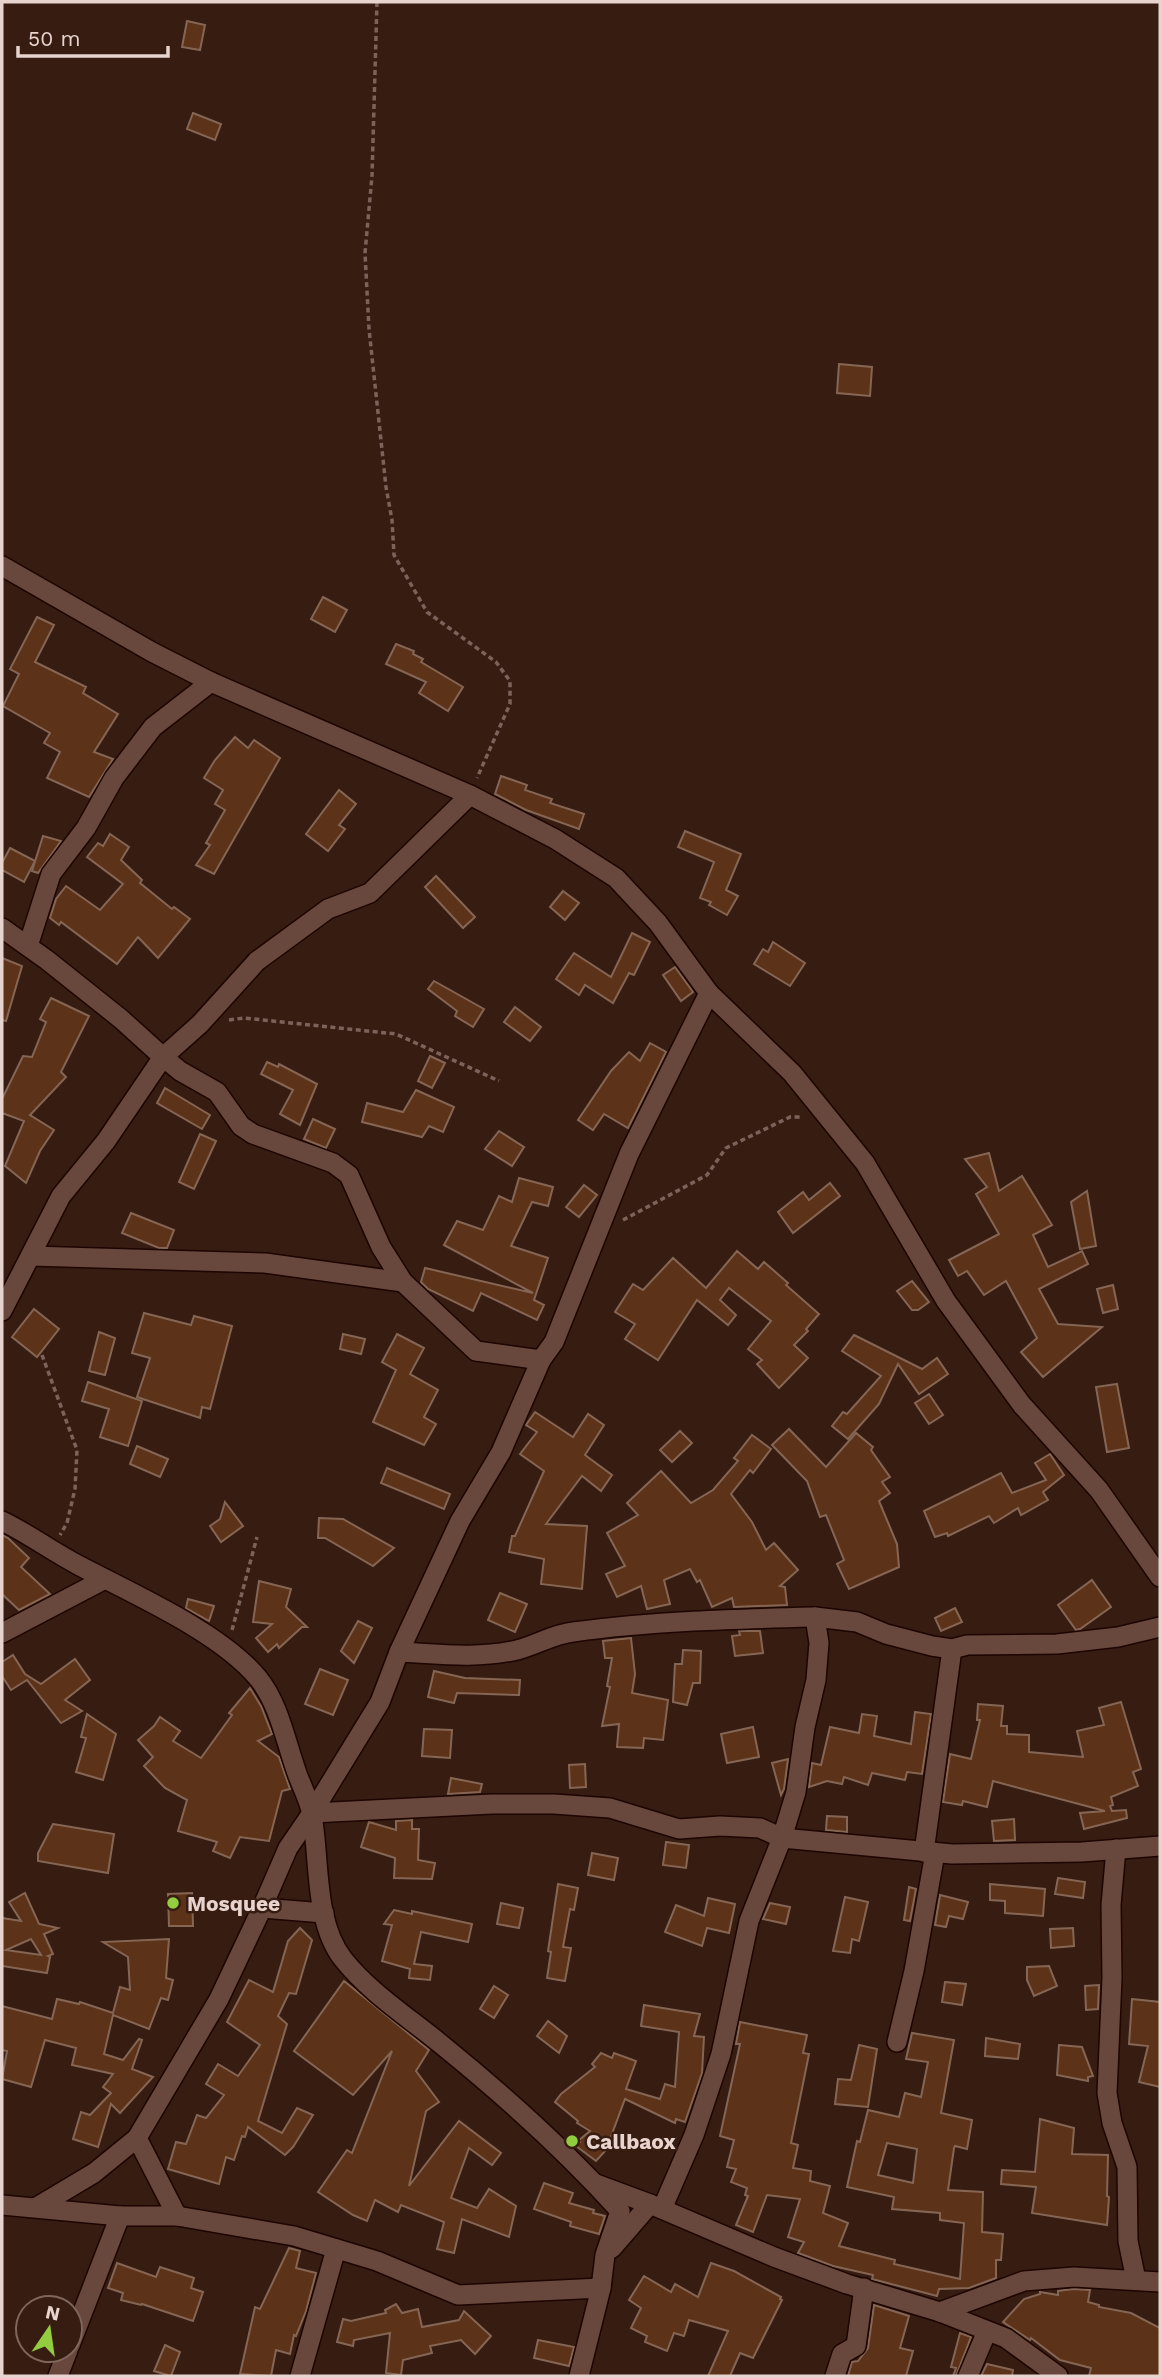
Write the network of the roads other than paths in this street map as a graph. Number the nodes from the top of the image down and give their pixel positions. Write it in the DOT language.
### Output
graph roads {
  1 [pos="2,566"];
  2 [pos="211,682"];
  3 [pos="470,795"];
  4 [pos="2,928"];
  5 [pos="28,946"];
  6 [pos="709,993"];
  7 [pos="163,1057"];
  8 [pos="31,1256"];
  9 [pos="403,1282"];
  10 [pos="2,1311"];
  11 [pos="541,1360"];
  12 [pos="2,1521"];
  13 [pos="1160,1577"];
  14 [pos="105,1579"];
  15 [pos="815,1617"];
  16 [pos="1160,1628"];
  17 [pos="2,1633"];
  18 [pos="952,1649"];
  19 [pos="399,1652"];
  20 [pos="312,1813"];
  21 [pos="782,1838"];
  22 [pos="1160,1846"];
  23 [pos="1116,1849"];
  24 [pos="930,1852"];
  25 [pos="262,1908"];
  26 [pos="324,1913"];
  27 [pos="897,2042"];
  28 [pos="137,2138"];
  29 [pos="595,2184"];
  30 [pos="2,2205"];
  31 [pos="656,2206"];
  32 [pos="37,2207"];
  33 [pos="120,2216"];
  34 [pos="177,2216"];
  35 [pos="336,2249"];
  36 [pos="605,2255"];
  37 [pos="1136,2280"];
  38 [pos="1160,2282"];
  39 [pos="601,2288"];
  40 [pos="864,2288"];
  41 [pos="84,2309"];
  42 [pos="940,2312"];
  43 [pos="987,2331"];
  44 [pos="300,2376"];
  45 [pos="579,2376"];
  46 [pos="835,2376"];
  47 [pos="968,2376"];
  48 [pos="1058,2376"];
  1 -- 2 [label="street"];
  2 -- 3 [label="street"];
  2 -- 5 [label="street"];
  3 -- 6 [label="street"];
  3 -- 7 [label="street"];
  4 -- 5 [label="street"];
  5 -- 7 [label="street"];
  6 -- 11 [label="street"];
  6 -- 13 [label="street"];
  7 -- 8 [label="street"];
  7 -- 9 [label="street"];
  8 -- 9 [label="street"];
  8 -- 10 [label="street"];
  9 -- 11 [label="street"];
  11 -- 19 [label="street"];
  12 -- 14 [label="street"];
  14 -- 17 [label="street"];
  14 -- 20 [label="street"];
  15 -- 18 [label="street"];
  15 -- 19 [label="street"];
  15 -- 21 [label="street"];
  16 -- 18 [label="street"];
  18 -- 24 [label="street"];
  19 -- 20 [label="street"];
  20 -- 21 [label="street"];
  20 -- 25 [label="street"];
  20 -- 26 [label="street"];
  21 -- 24 [label="street"];
  21 -- 31 [label="street"];
  22 -- 23 [label="street"];
  23 -- 24 [label="street"];
  23 -- 37 [label="street"];
  24 -- 27 [label="street"];
  25 -- 26 [label="street"];
  25 -- 28 [label="street"];
  26 -- 29 [label="street"];
  28 -- 32 [label="street"];
  28 -- 34 [label="street"];
  29 -- 31 [label="street"];
  29 -- 36 [label="street"];
  30 -- 32 [label="street"];
  31 -- 36 [label="street"];
  31 -- 40 [label="street"];
  32 -- 33 [label="street"];
  33 -- 34 [label="street"];
  33 -- 41 [label="street"];
  34 -- 35 [label="street"];
  35 -- 39 [label="street"];
  35 -- 44 [label="street"];
  36 -- 39 [label="street"];
  37 -- 38 [label="street"];
  37 -- 42 [label="street"];
  39 -- 45 [label="street"];
  40 -- 42 [label="street"];
  40 -- 46 [label="street"];
  42 -- 43 [label="street"];
  43 -- 47 [label="street"];
  43 -- 48 [label="street"];
}
